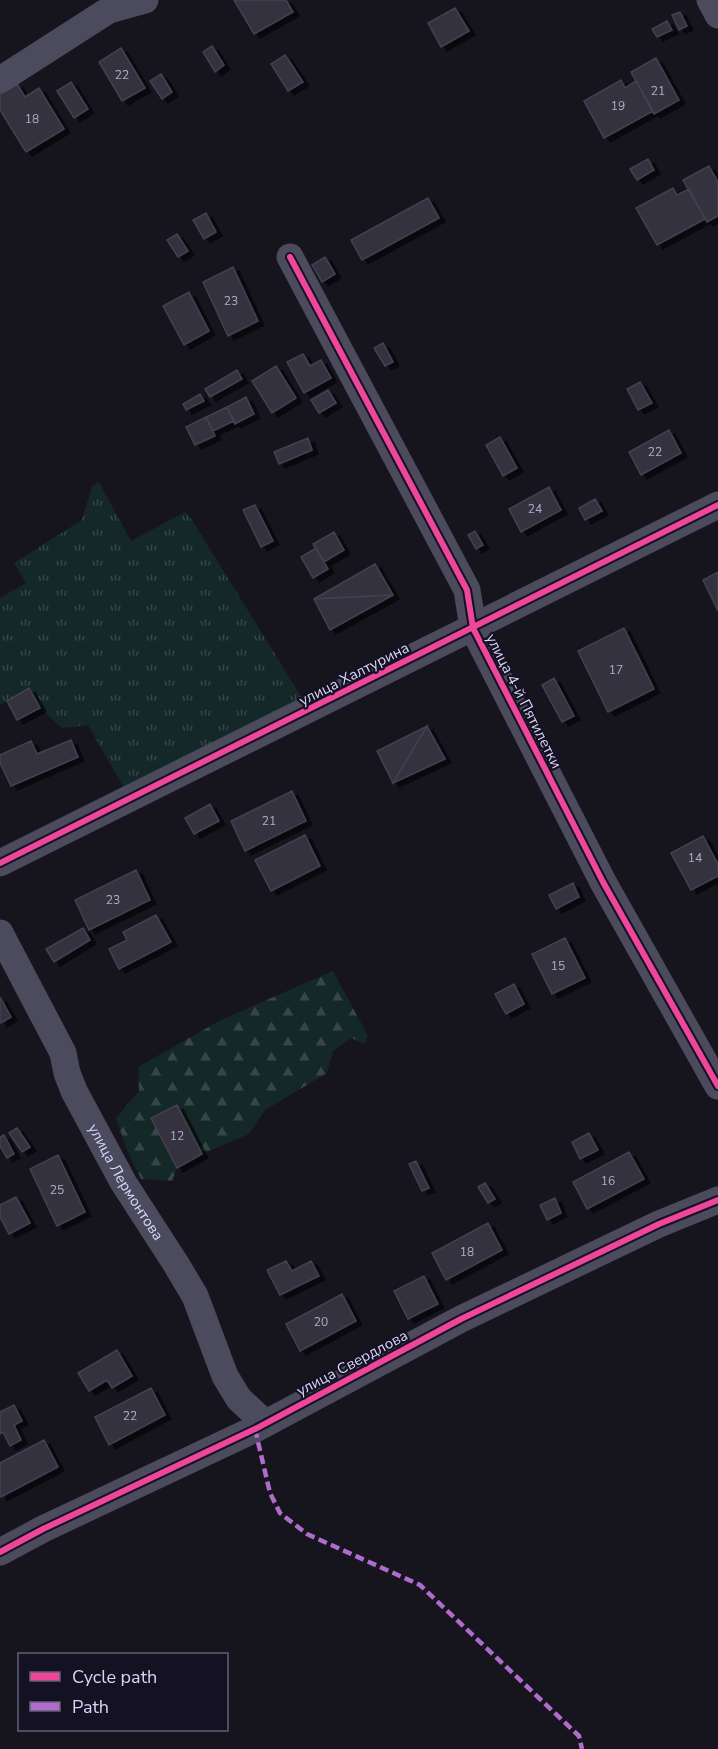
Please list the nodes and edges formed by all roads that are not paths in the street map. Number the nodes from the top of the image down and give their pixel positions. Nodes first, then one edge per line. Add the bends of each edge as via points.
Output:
1 (145, 0) edge
2 (711, 0) edge
3 (718, 15) edge
4 (0, 80) edge
5 (290, 257) dead end
6 (718, 506) edge
7 (473, 628) junction
8 (0, 863) edge
9 (0, 933) edge
10 (718, 1086) edge
11 (718, 1200) edge
12 (265, 1423) junction
13 (0, 1552) edge

1 - 4 street via 108,10
2 - 3 street
5 - 7 street, улица 4-й Пятилетки via 467,590
6 - 7 street, улица Халтурина
7 - 8 street, улица Халтурина
7 - 10 street, улица 4-й Пятилетки via 603,882
9 - 12 street, улица Лермонтова via 63,1053 79,1101 123,1182 195,1296 225,1376 239,1399
11 - 12 street, улица Свердлова via 461,1318
12 - 13 street, улица Свердлова

